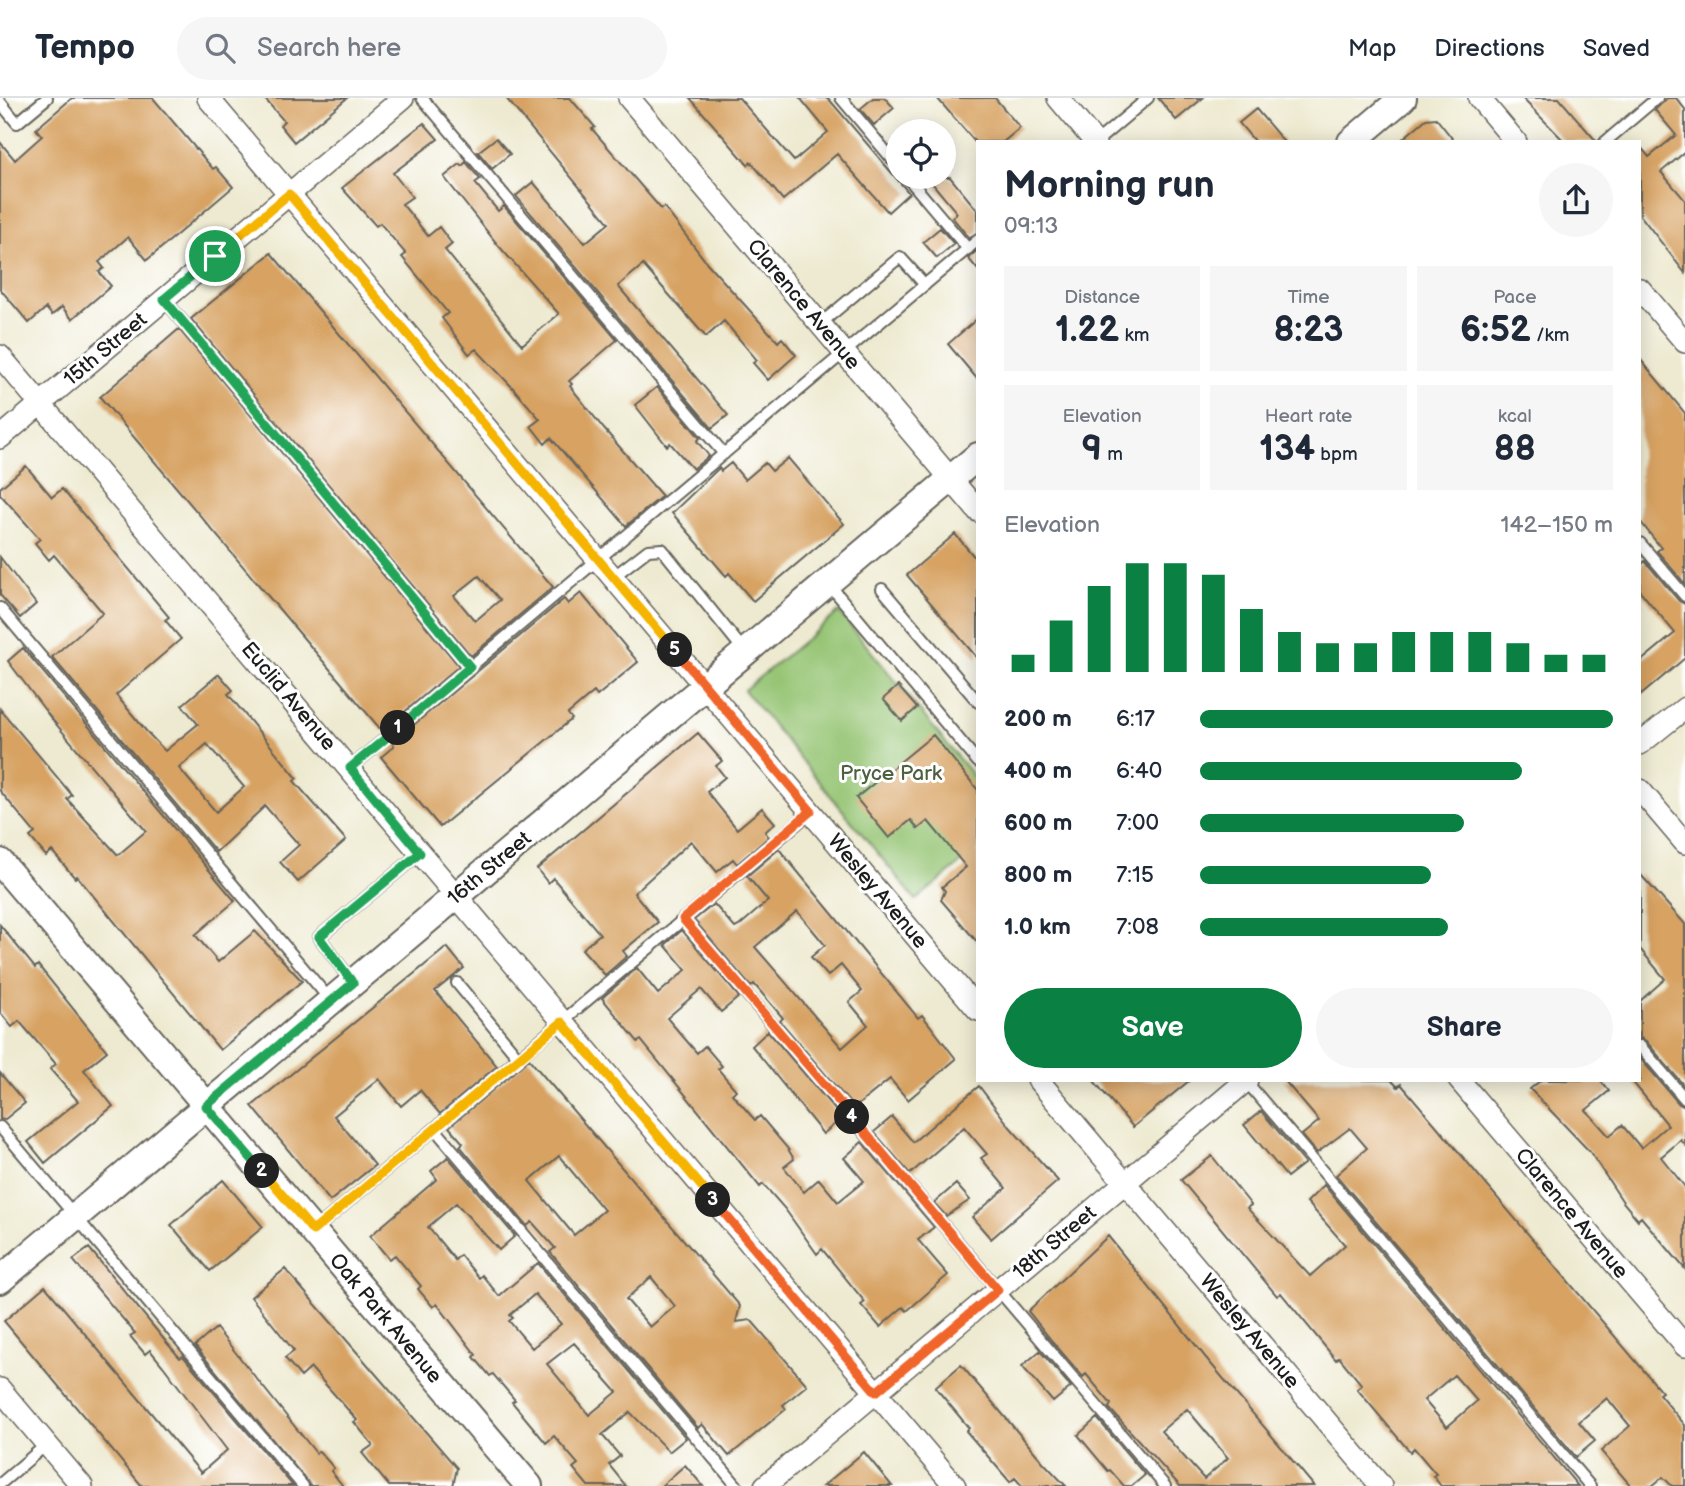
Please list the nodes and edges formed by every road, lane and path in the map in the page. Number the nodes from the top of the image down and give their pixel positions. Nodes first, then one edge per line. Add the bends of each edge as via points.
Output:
1 (47, 98) edge
2 (208, 98) edge
3 (403, 98) edge
4 (422, 98) edge
5 (629, 98) edge
6 (841, 98) edge
7 (1058, 98) edge
8 (1148, 98) edge
9 (1403, 98) edge
10 (1479, 98) edge
11 (1657, 98) edge
12 (0, 103) edge
13 (1093, 140) edge
14 (1097, 140) edge
15 (1353, 140) edge
16 (1514, 140) edge
17 (1607, 140) edge
18 (886, 152) edge
19 (917, 189) edge
20 (289, 194) junction
21 (976, 242) edge
22 (968, 249) junction
23 (925, 285) junction
24 (1641, 290) edge
25 (164, 299) junction
26 (820, 324) junction
27 (1685, 342) edge
28 (845, 353) junction
29 (0, 356) edge
30 (40, 404) junction
31 (0, 438) edge
32 (724, 454) junction
33 (976, 458) edge
34 (951, 479) junction
35 (976, 509) edge
36 (1641, 544) edge
37 (598, 559) junction
38 (613, 577) junction
39 (828, 583) junction
40 (882, 589) dead end
41 (1685, 596) edge
42 (0, 608) edge
43 (745, 652) junction
44 (470, 667) junction
45 (705, 686) junction
46 (976, 700) edge
47 (1685, 708) edge
48 (1641, 743) edge
49 (976, 760) edge
50 (350, 768) junction
51 (1641, 791) edge
52 (811, 811) junction
53 (1685, 844) edge
54 (420, 853) junction
55 (0, 862) edge
56 (456, 896) junction
57 (683, 919) junction
58 (353, 983) junction
59 (457, 983) dead end
60 (331, 1001) junction
61 (976, 1008) edge
62 (562, 1022) junction
63 (1641, 1047) edge
64 (519, 1058) junction
65 (1040, 1082) edge
66 (1244, 1082) edge
67 (1248, 1082) edge
68 (1461, 1082) edge
69 (1685, 1098) edge
70 (206, 1106) junction
71 (0, 1127) edge
72 (435, 1129) junction
73 (1125, 1183) junction
74 (76, 1216) junction
75 (313, 1231) junction
76 (0, 1280) edge
77 (998, 1290) junction
78 (1685, 1346) edge
79 (0, 1389) edge
80 (876, 1392) junction
81 (47, 1444) junction
82 (0, 1484) edge
83 (82, 1486) edge
84 (303, 1486) edge
85 (528, 1486) edge
86 (737, 1486) edge
87 (765, 1486) edge
88 (955, 1486) edge
89 (1165, 1486) edge
90 (1381, 1486) edge
91 (1590, 1486) edge

1 - 12 lane via 17,123
2 - 20 street, Wesley Avenue
3 - 20 street, 15th Street
4 - 32 lane
5 - 26 street, Clarence Avenue
6 - 18 lane
7 - 13 street
8 - 14 lane
9 - 15 street
10 - 16 street
11 - 17 lane
19 - 22 lane
20 - 25 street, 15th Street
20 - 37 street, Wesley Avenue
21 - 22 lane
22 - 23 lane
23 - 26 lane via 900,257
23 - 28 lane
24 - 27 street
25 - 30 street, 15th Street
25 - 44 lane
26 - 28 street, Clarence Avenue
28 - 32 lane
28 - 34 street, Clarence Avenue
29 - 30 street, Euclid Avenue
30 - 31 street, 15th Street
30 - 50 street, Euclid Avenue
32 - 37 lane
33 - 34 street, 16th Street
34 - 35 street, Clarence Avenue
34 - 39 street, 16th Street
36 - 41 lane
37 - 38 street, Wesley Avenue
37 - 44 lane
38 - 43 lane via 648,550 662,549
38 - 45 street, Wesley Avenue
39 - 43 street, 16th Street
39 - 49 lane
40 - 46 lane
42 - 60 lane
43 - 45 street, 16th Street
44 - 50 lane
45 - 52 street, Wesley Avenue
45 - 56 street, 16th Street
47 - 48 street
50 - 54 street, Euclid Avenue
51 - 53 street
52 - 57 lane
52 - 61 street, Wesley Avenue
54 - 56 street, Euclid Avenue
54 - 58 lane via 319,937
55 - 70 street, Oak Park Avenue
56 - 58 street, 16th Street
56 - 62 street, Euclid Avenue
57 - 62 lane
57 - 77 lane
58 - 60 street, 16th Street
59 - 64 lane
60 - 70 street, 16th Street
62 - 64 lane
62 - 80 street, Euclid Avenue
63 - 69 lane
64 - 72 lane
65 - 73 street, Wesley Avenue
66 - 73 street, 18th Street
67 - 91 lane
68 - 78 street, Clarence Avenue
70 - 74 street, 16th Street
70 - 75 street, Oak Park Avenue
71 - 74 lane
72 - 75 lane
72 - 86 lane
73 - 77 street, 18th Street
73 - 90 street, Wesley Avenue
74 - 76 street, 16th Street
74 - 84 lane
75 - 85 street, Oak Park Avenue
77 - 80 street, 18th Street
77 - 89 lane
79 - 81 street
80 - 87 street, 18th Street
80 - 88 street, Euclid Avenue
81 - 82 lane
81 - 83 street

